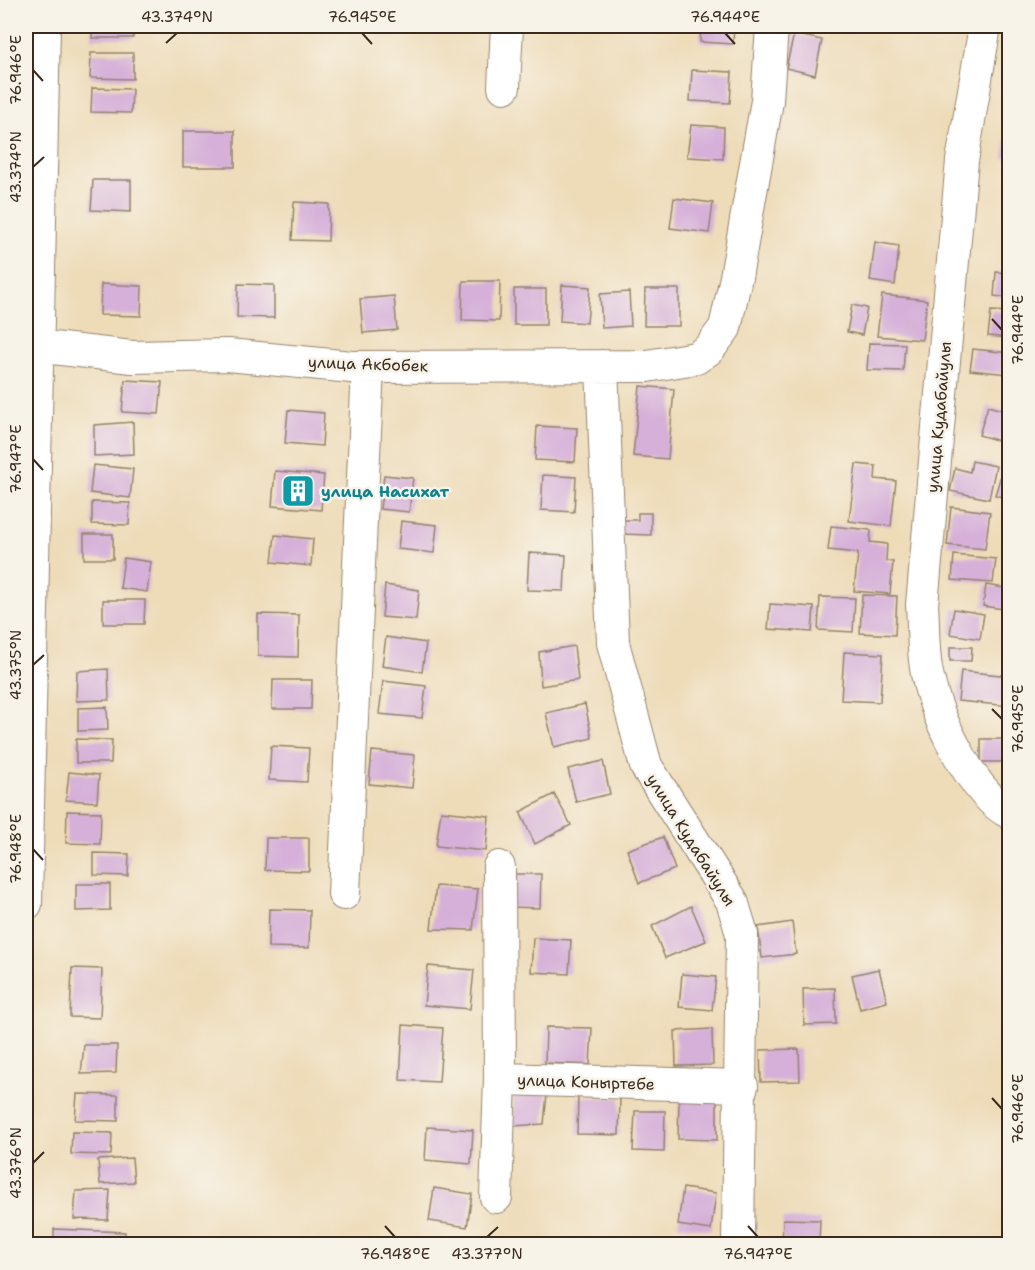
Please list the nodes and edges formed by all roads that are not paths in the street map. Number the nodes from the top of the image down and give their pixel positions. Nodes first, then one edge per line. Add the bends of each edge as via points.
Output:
1 (44, 26) edge
2 (507, 26) edge
3 (772, 26) edge
4 (985, 26) edge
5 (504, 87) dead end
6 (31, 345) edge
7 (602, 366) junction
8 (368, 367) junction
9 (998, 804) edge
10 (499, 867) dead end
11 (344, 894) dead end
12 (26, 904) edge
13 (500, 1079) junction
14 (742, 1086) junction
15 (496, 1197) dead end
16 (738, 1245) edge

1 - 6 street
2 - 5 street
3 - 7 street, улица Акбобек via 766,101 724,328 709,349 696,358 647,366
4 - 9 street, улица Кудабайулы via 962,161 922,605 927,677 947,735
6 - 8 street, улица Акбобек via 132,357 228,355
6 - 12 street
7 - 8 street, улица Акбобек
7 - 14 street, улица Кудабайулы via 613,642 646,766 732,901 742,934
8 - 11 street
10 - 13 street, улица Коныртебе
13 - 14 street, улица Коныртебе
13 - 15 street
14 - 16 street, улица Кудабайулы

